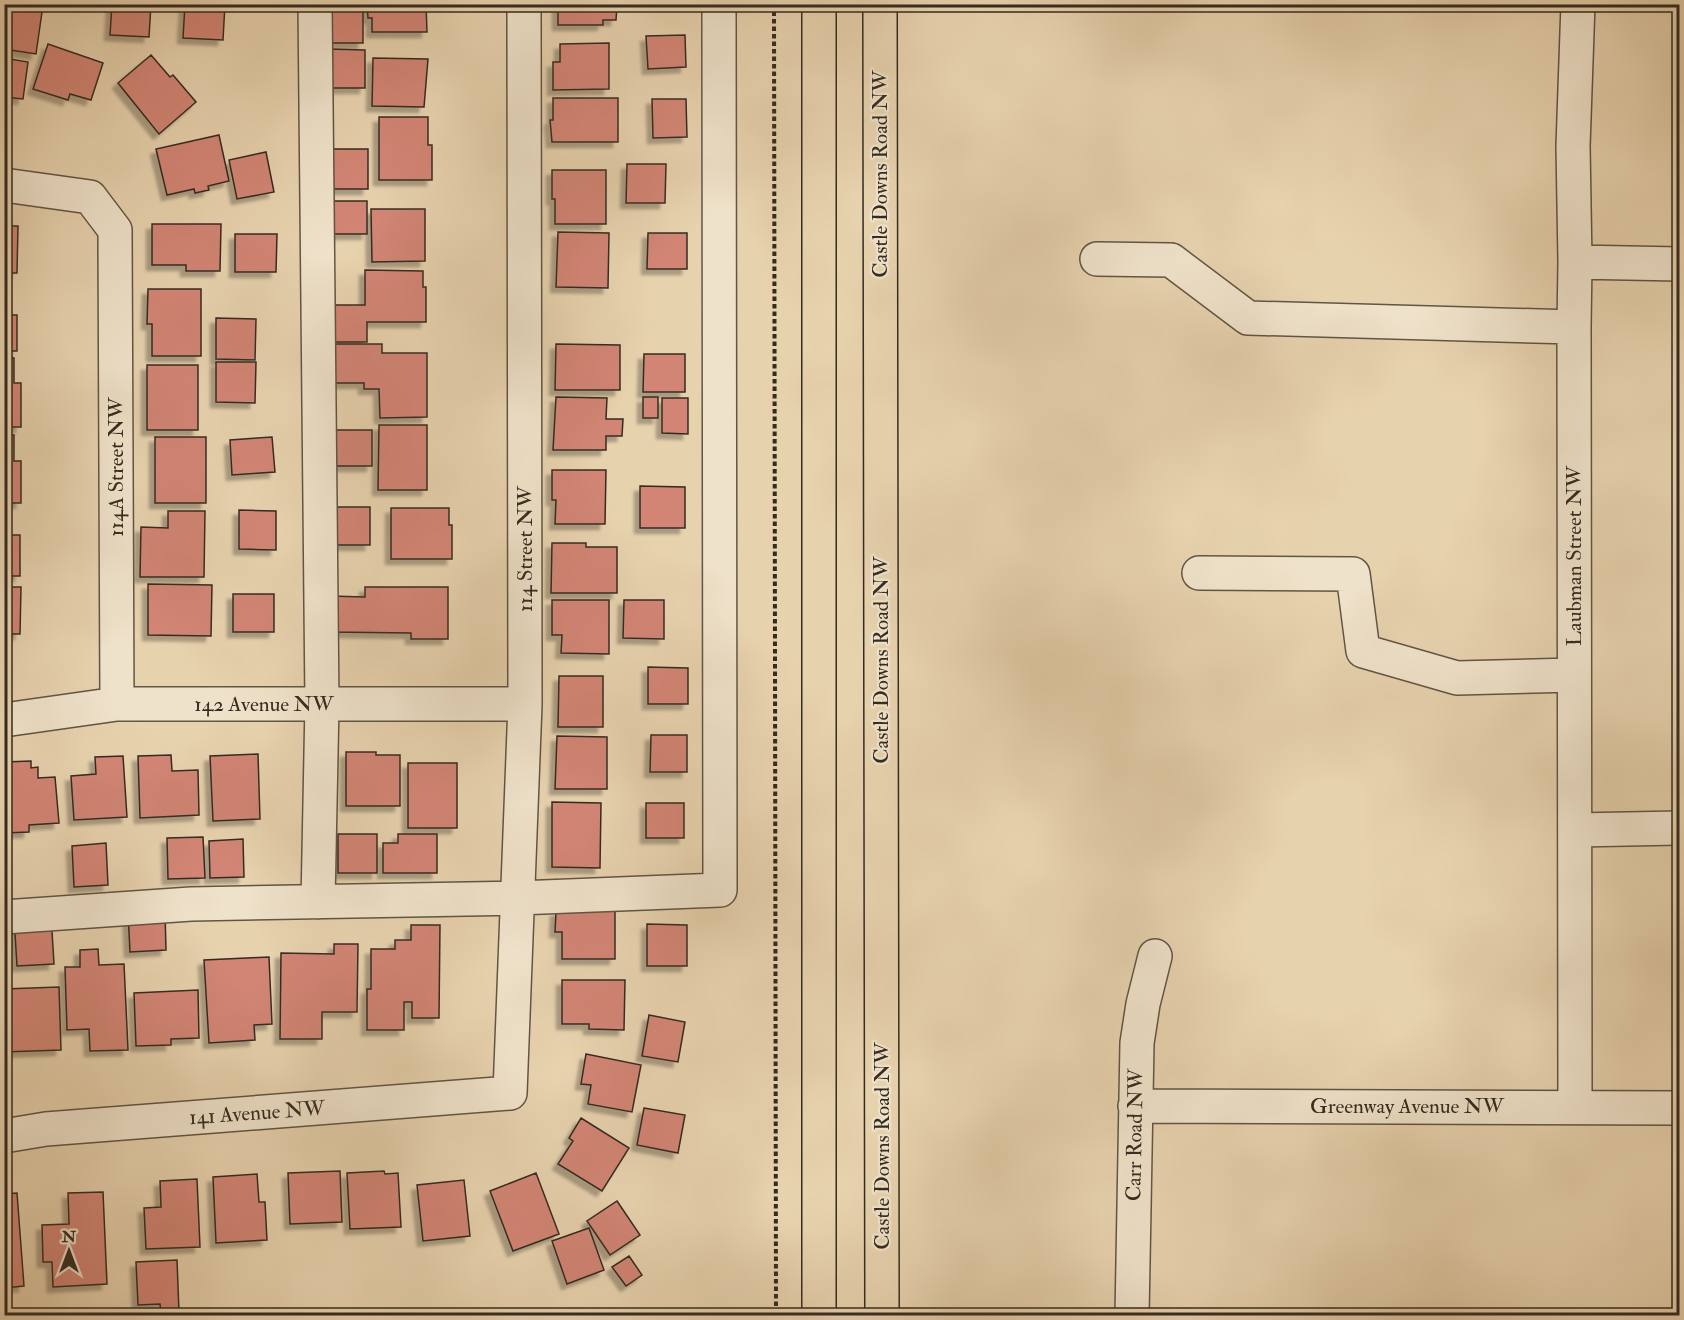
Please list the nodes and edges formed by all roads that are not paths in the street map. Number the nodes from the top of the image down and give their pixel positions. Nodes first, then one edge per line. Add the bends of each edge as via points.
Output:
1 (315, 4) edge
2 (524, 4) edge
3 (719, 4) edge
4 (819, 4) edge
5 (880, 4) edge
6 (1578, 4) edge
7 (4, 185) edge
8 (1098, 259) dead end
9 (1575, 262) junction
10 (1680, 264) edge
11 (1574, 327) junction
12 (1199, 573) dead end
13 (1574, 675) junction
14 (117, 704) junction
15 (322, 704) junction
16 (525, 704) junction
17 (4, 720) edge
18 (1680, 828) edge
19 (1575, 830) junction
20 (518, 898) junction
21 (318, 902) junction
22 (4, 917) edge
23 (1155, 956) dead end
24 (510, 1093) joint
25 (1135, 1106) junction
26 (1575, 1107) junction
27 (1680, 1108) edge
28 (4, 1136) edge
29 (819, 1316) edge
30 (882, 1316) edge
31 (1132, 1316) edge

1 - 15 street
2 - 16 street, 114 Street NW
3 - 20 street via 720,890
4 - 29 main road
5 - 30 main road, Castle Downs Road NW
6 - 9 street, Laubman Street NW
7 - 14 street, 114A Street NW via 90,197 115,230
8 - 11 street via 1172,260 1248,318
9 - 10 street
9 - 11 street, Laubman Street NW
11 - 13 street, Laubman Street NW
12 - 13 street via 1353,574 1363,651 1457,678
13 - 19 street, Laubman Street NW
14 - 15 street, 142 Avenue NW
14 - 17 street, 142 Avenue NW
15 - 16 street, 142 Avenue NW
15 - 21 street
16 - 20 street, 114 Street NW
18 - 19 street
19 - 26 street, Laubman Street NW
20 - 21 street
20 - 24 street, 114 Street NW
21 - 22 street via 191,904
23 - 25 street, Carr Road NW via 1137,1043
24 - 28 street, 141 Avenue NW via 46,1129
25 - 26 street, Greenway Avenue NW
25 - 31 street, Carr Road NW
26 - 27 street, Greenway Avenue NW

